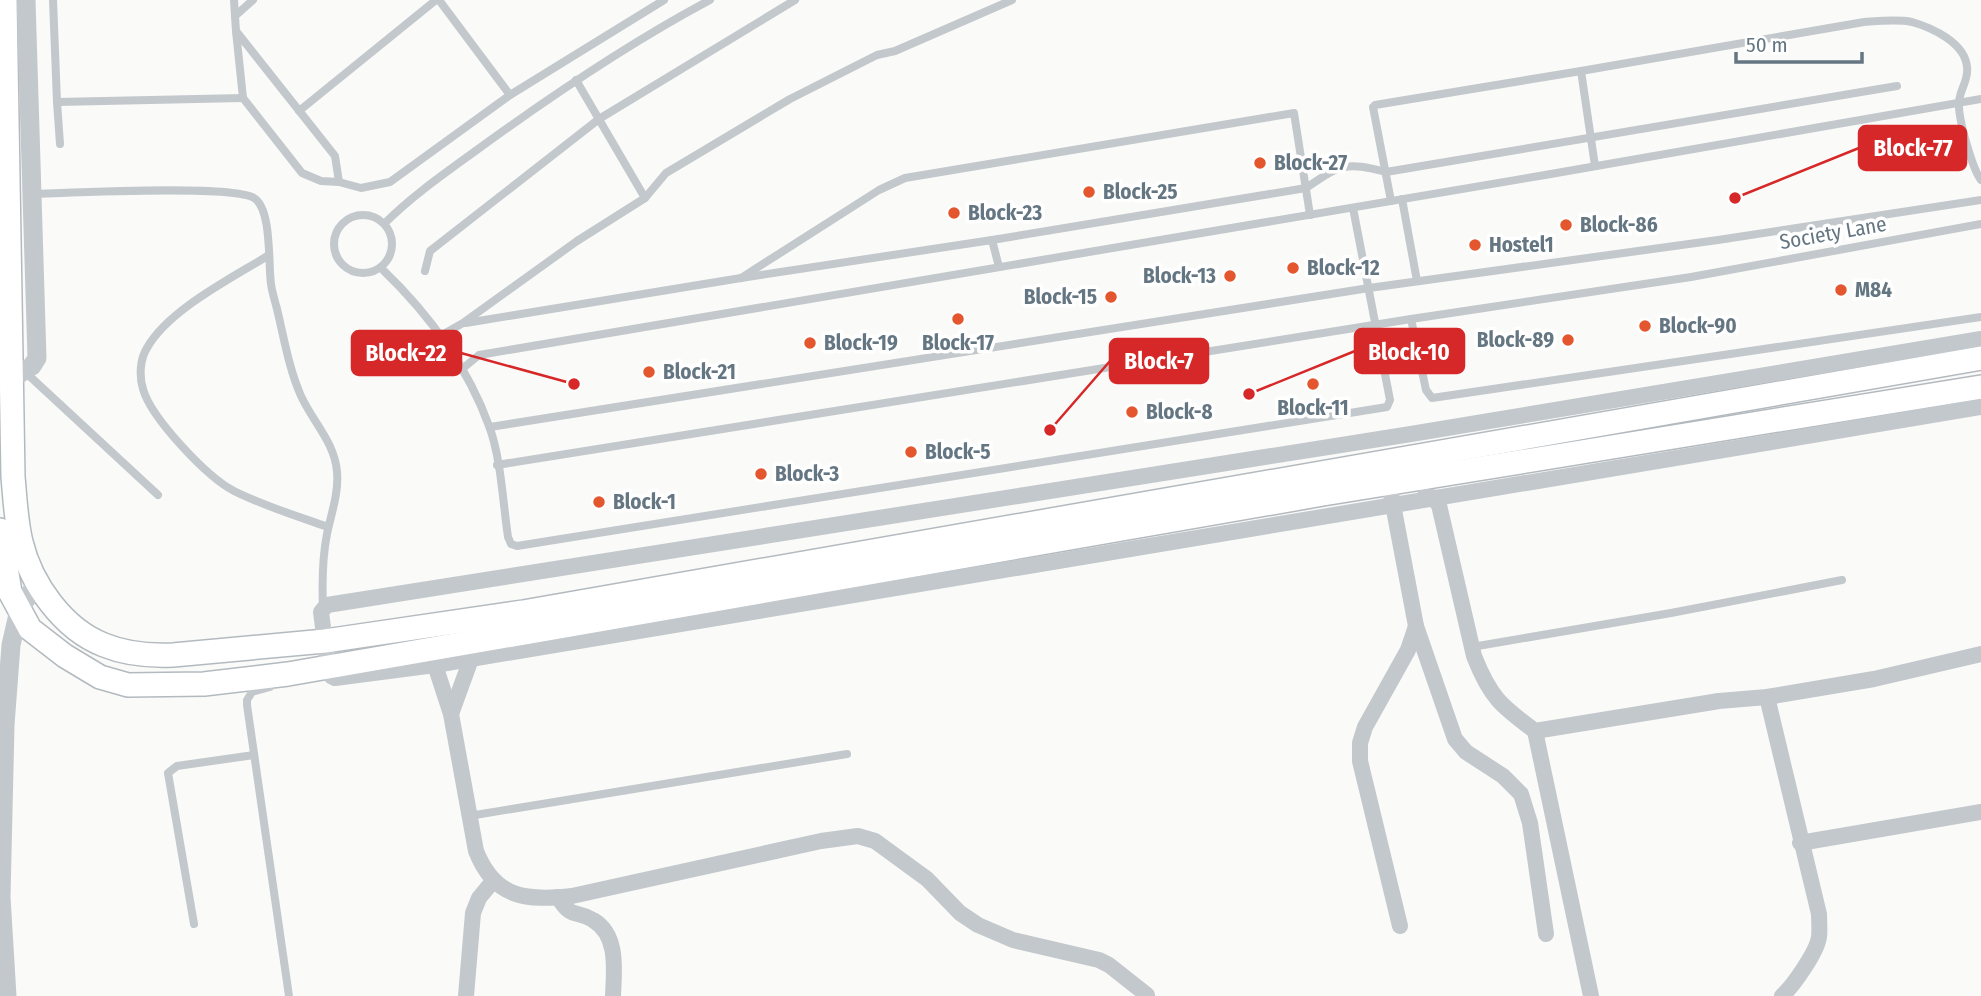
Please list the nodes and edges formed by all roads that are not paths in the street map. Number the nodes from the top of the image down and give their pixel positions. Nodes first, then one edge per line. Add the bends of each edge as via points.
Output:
1 (5, 0) edge
2 (26, 0) edge
3 (53, 0) edge
4 (234, 0) edge
5 (253, 0) edge
6 (438, 0) edge
7 (642, 0) edge
8 (664, 0) edge
9 (710, 0) edge
10 (795, 0) edge
11 (1012, 0) edge
12 (647, 9) junction
13 (234, 16) junction
14 (236, 31) junction
15 (1581, 71) junction
16 (576, 80) junction
17 (1896, 86) dead end
18 (510, 95) junction
19 (243, 98) junction
20 (1981, 99) edge
21 (57, 102) junction
22 (1959, 103) junction
23 (299, 111) junction
24 (599, 119) junction
25 (1591, 138) junction
26 (60, 144) dead end
27 (1595, 166) junction
28 (1386, 172) junction
29 (1981, 180) edge
30 (339, 182) junction
31 (1306, 188) junction
32 (32, 194) junction
33 (645, 198) junction
34 (1402, 199) junction
35 (1981, 200) edge
36 (1391, 201) junction
37 (1353, 208) junction
38 (1310, 215) junction
39 (385, 223) junction
40 (1981, 224) edge
41 (992, 240) junction
42 (269, 255) junction
43 (999, 267) junction
44 (381, 268) junction
45 (425, 271) dead end
46 (741, 278) junction
47 (1417, 281) junction
48 (1369, 288) junction
49 (1981, 317) edge
50 (1411, 319) junction
51 (463, 323) junction
52 (1377, 324) junction
53 (442, 335) junction
54 (1981, 339) edge
55 (1981, 358) edge
56 (462, 369) junction
57 (17, 375) junction
58 (1981, 387) edge
59 (1981, 408) edge
60 (6, 424) edge
61 (490, 427) junction
62 (497, 465) junction
63 (1396, 489) junction
64 (158, 495) dead end
65 (1432, 497) junction
66 (328, 527) junction
67 (0, 530) edge
68 (27, 559) junction
69 (1842, 580) dead end
70 (37, 583) junction
71 (3, 584) edge
72 (323, 608) junction
73 (19, 610) junction
74 (1416, 626) junction
75 (325, 641) junction
76 (1472, 647) junction
77 (1981, 654) edge
78 (471, 659) junction
79 (435, 665) junction
80 (330, 671) junction
81 (1768, 697) junction
82 (451, 714) junction
83 (1535, 731) junction
84 (847, 754) dead end
85 (254, 755) junction
86 (1981, 813) edge
87 (469, 816) junction
88 (1800, 843) junction
89 (493, 881) junction
90 (558, 897) junction
91 (194, 925) dead end
92 (1400, 926) dead end
93 (1546, 934) dead end
94 (8, 996) edge
95 (289, 996) edge
96 (466, 996) edge
97 (613, 996) edge
98 (1147, 996) edge
99 (1591, 996) edge
100 (1782, 996) edge

1 - 57 main road
2 - 32 street
3 - 21 lane
4 - 13 lane
5 - 13 lane
6 - 18 lane
6 - 23 lane
7 - 12 lane
8 - 12 lane
9 - 16 lane
10 - 24 lane
11 - 33 lane via 877,55 790,99 666,173
12 - 18 lane
13 - 14 lane
14 - 19 lane
14 - 23 lane
15 - 22 lane via 1864,22 1911,22 1958,46 1965,55 1967,78
15 - 25 lane
15 - 28 lane via 1375,105
16 - 24 lane
16 - 39 lane via 407,201
17 - 25 lane
18 - 30 lane via 390,182 361,188
19 - 21 lane
19 - 30 lane via 302,173
20 - 22 lane
21 - 26 lane
22 - 27 lane
22 - 29 lane via 1970,157
23 - 30 lane via 335,156
24 - 33 lane
24 - 45 lane via 430,251
25 - 27 lane
25 - 28 lane
27 - 34 lane
28 - 31 lane via 1346,165
28 - 36 lane
31 - 38 lane
31 - 41 lane
31 - 46 lane via 1294,113 905,178
32 - 42 lane via 246,194 256,198 262,208
32 - 57 street via 37,358
33 - 51 lane
34 - 36 lane
34 - 47 lane
35 - 47 lane
36 - 37 lane
37 - 38 lane
37 - 48 lane
38 - 43 lane
39 - 44 lane via 393,247
39 - 44 lane via 370,215 353,216 339,226 333,242 337,259 349,271 365,274
40 - 50 lane, Society Lane via 1691,277
41 - 43 lane
41 - 46 lane
42 - 66 lane via 271,284 295,379 335,458 338,485
42 - 66 lane via 163,327 146,349 141,368 143,389 164,423 211,475 241,494
43 - 56 lane via 479,355
44 - 53 lane
46 - 51 lane
47 - 48 lane
48 - 52 lane
48 - 61 lane
49 - 50 lane via 1432,398 1426,390
50 - 52 lane, Society Lane
51 - 53 lane
52 - 62 lane, Society Lane
52 - 62 lane via 1390,400 1387,407 1367,411 517,545 508,537
53 - 56 lane
54 - 72 street
55 - 75 main road via 523,612
56 - 61 lane
57 - 60 main road
57 - 64 lane
58 - 63 main road
59 - 65 street
60 - 68 main road via 20,541
61 - 62 lane
63 - 65 street
63 - 74 street
63 - 78 street
63 - 80 main road via 810,581
65 - 76 street via 1440,510
66 - 72 lane
67 - 71 main road
68 - 70 main road
68 - 71 street
69 - 76 lane
70 - 73 street
70 - 75 main road via 64,617 86,635 126,651 173,655
71 - 73 main road
72 - 75 street
73 - 80 main road via 30,629 65,656 100,677 128,685 204,684
73 - 94 street via 11,645 5,725 1,897
74 - 92 street via 1360,743 1360,761
74 - 93 street via 1455,739 1521,794 1530,823
75 - 80 street
76 - 83 street via 1493,696
77 - 81 street
78 - 79 street
78 - 82 street
79 - 80 street via 335,678
79 - 82 street
80 - 85 lane via 252,692 247,705
81 - 83 street
81 - 88 street
82 - 87 street
83 - 99 street
84 - 87 lane
85 - 91 lane via 177,766 168,773
85 - 95 lane
86 - 88 street
87 - 89 street via 476,851
88 - 100 street via 1819,914 1819,936
89 - 90 street via 523,897
89 - 96 street via 473,913
90 - 97 street via 566,910 594,920 603,929 614,955
90 - 98 street via 858,836 875,841 927,879 978,925 1013,940 1099,960

